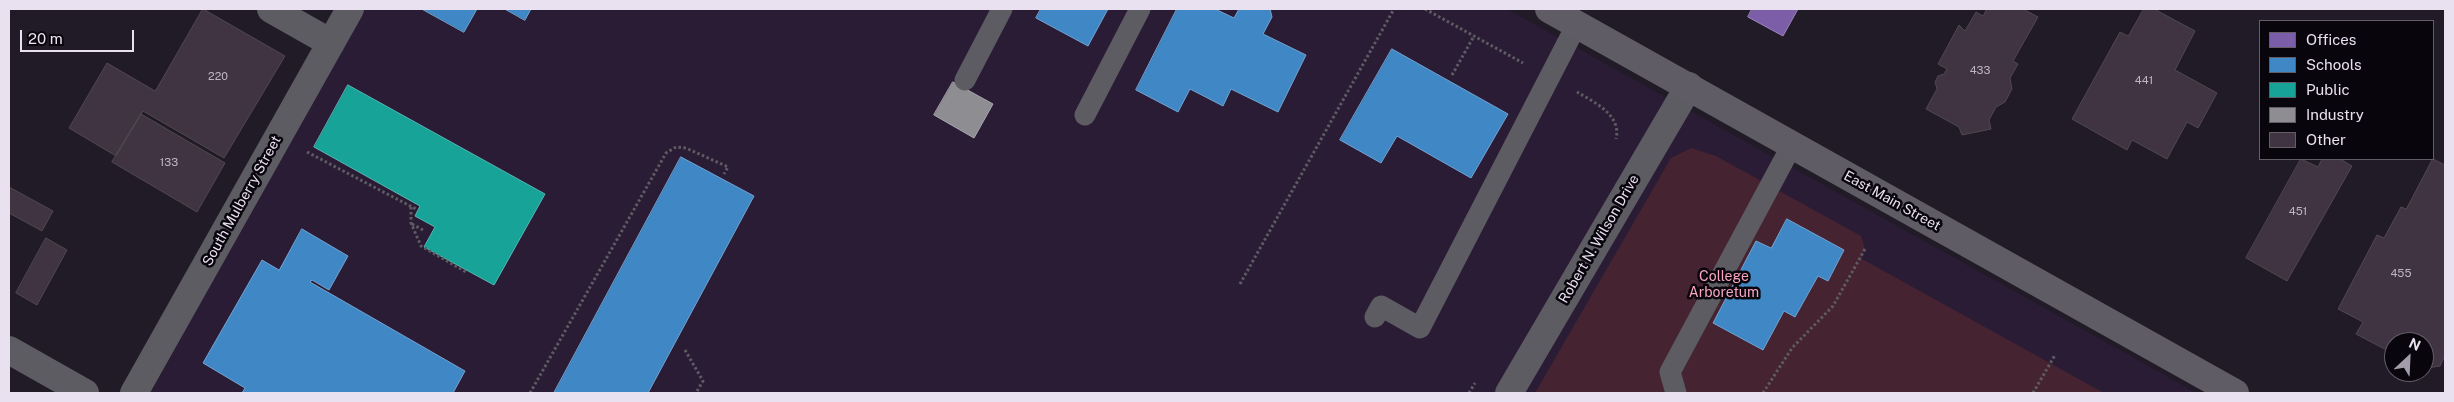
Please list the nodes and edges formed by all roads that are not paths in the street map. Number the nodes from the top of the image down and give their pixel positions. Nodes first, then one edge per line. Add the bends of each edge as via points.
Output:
1 (271, 9) edge
2 (350, 9) edge
3 (1002, 9) edge
4 (1140, 9) edge
5 (1549, 9) edge
6 (1577, 24) junction
7 (331, 43) junction
8 (965, 80) dead end
9 (1689, 86) junction
10 (1085, 115) dead end
11 (1792, 145) junction
12 (1375, 317) dead end
13 (9, 350) edge
14 (2217, 389) edge
15 (85, 393) edge
16 (134, 393) edge
17 (1509, 393) edge
18 (1676, 393) edge

1 - 7 street
2 - 7 street, South Mulberry Street
3 - 8 lane
4 - 10 lane
5 - 6 main road, East Main Street
6 - 9 main road, East Main Street
6 - 12 lane via 1420,328 1381,306
7 - 16 street, South Mulberry Street
9 - 11 main road, East Main Street
9 - 17 street, Robert N. Wilson Drive
11 - 14 main road, East Main Street
11 - 18 lane via 1670,372
13 - 15 street

